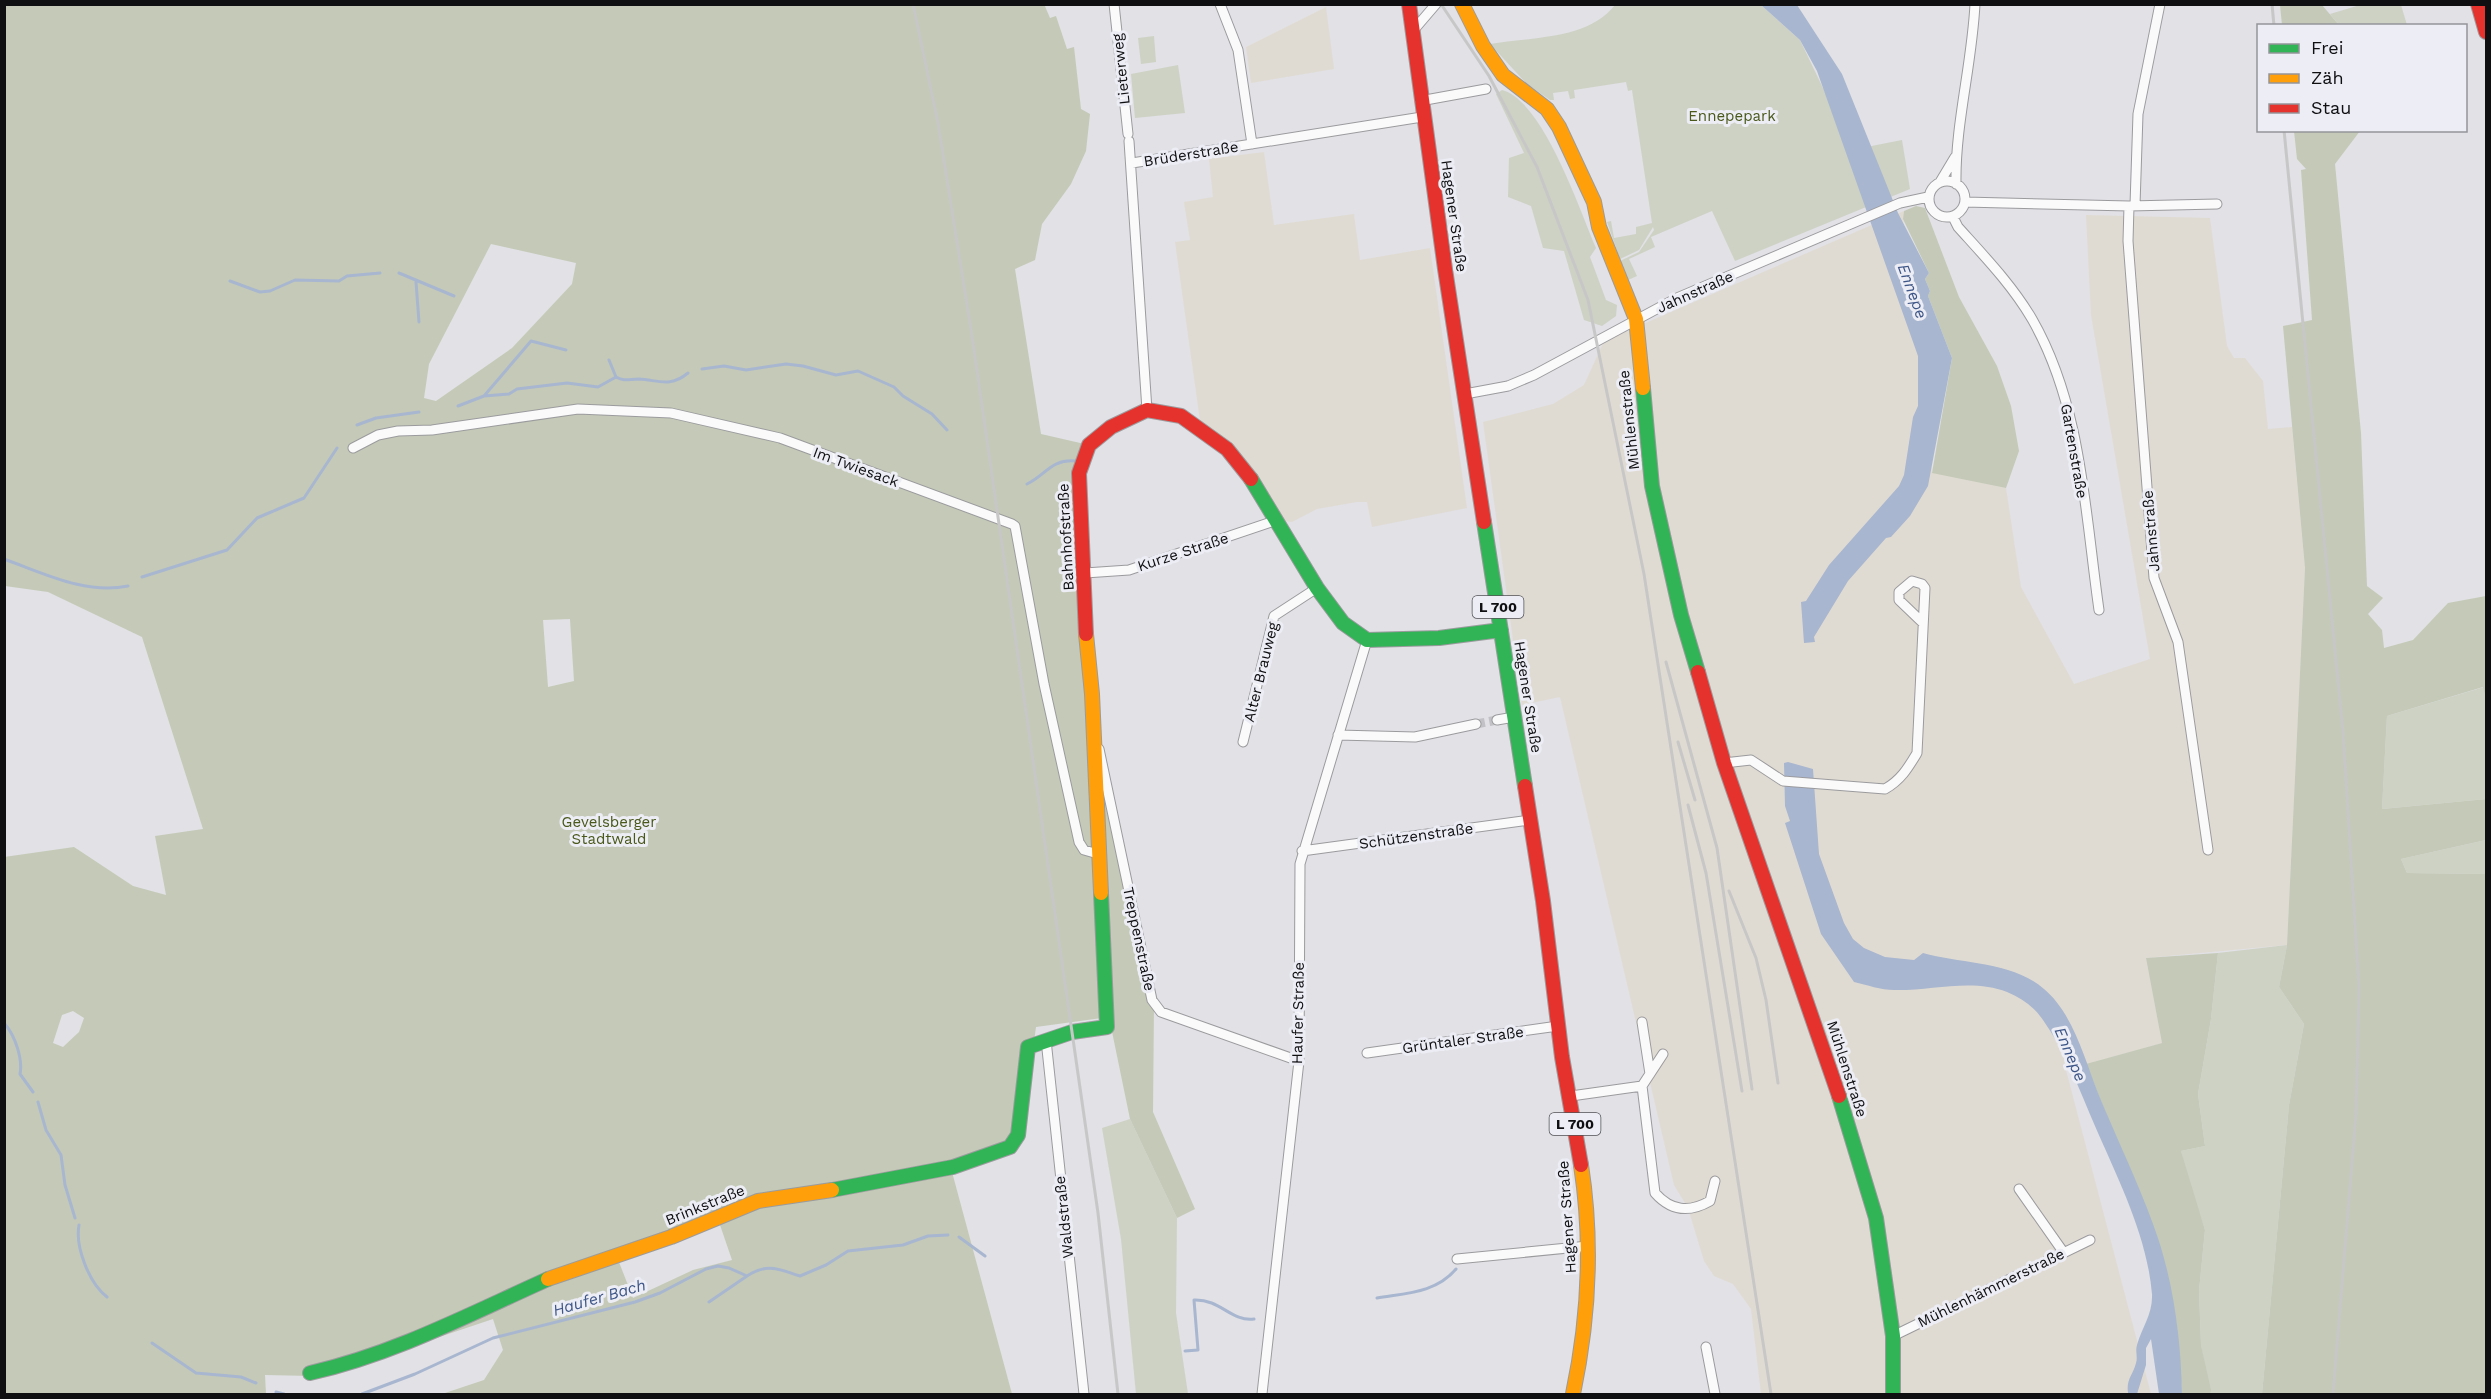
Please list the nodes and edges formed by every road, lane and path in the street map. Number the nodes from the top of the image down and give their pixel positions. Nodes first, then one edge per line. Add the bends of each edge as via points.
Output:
1 (1114, 4) edge
2 (1220, 4) edge
3 (1409, 4) edge
4 (1436, 4) edge
5 (1462, 4) edge
6 (1975, 4) edge
7 (2160, 4) edge
8 (2478, 4) edge
9 (1412, 32) junction
10 (2487, 32) edge
11 (1486, 89) dead end
12 (1420, 101) junction
13 (1422, 117) junction
14 (1252, 144) junction
15 (1956, 155) junction
16 (1132, 164) junction
17 (1940, 182) junction
18 (1956, 184) junction
19 (1928, 197) junction
20 (1965, 202) junction
21 (2217, 204) dead end
22 (2132, 206) junction
23 (1953, 217) junction
24 (1636, 319) junction
25 (1465, 394) junction
26 (1147, 410) junction
27 (353, 448) dead end
28 (1277, 520) junction
29 (1085, 573) junction
30 (1317, 588) junction
31 (2099, 610) dead end
32 (1923, 623) dead end
33 (1501, 630) junction
34 (1367, 640) junction
35 (1514, 717) junction
36 (1093, 720) junction
37 (1497, 720) tunnel mouth
38 (1476, 724) tunnel mouth
39 (1338, 735) junction
40 (1243, 742) dead end
41 (1724, 763) junction
42 (1530, 820) junction
43 (2208, 850) dead end
44 (1302, 851) junction
45 (1098, 854) junction
46 (1642, 1022) dead end
47 (1558, 1026) junction
48 (1046, 1040) junction
49 (1367, 1053) dead end
50 (1663, 1054) dead end
51 (1299, 1061) junction
52 (1650, 1074) junction
53 (1642, 1086) junction
54 (1571, 1096) junction
55 (1715, 1181) dead end
56 (2019, 1189) dead end
57 (2090, 1240) dead end
58 (1588, 1246) junction
59 (2064, 1253) junction
60 (1457, 1259) dead end
61 (1893, 1336) junction
62 (1706, 1347) dead end
63 (310, 1373) dead end
64 (1084, 1395) edge
65 (1262, 1395) edge
66 (1573, 1395) edge
67 (1715, 1395) edge
68 (1893, 1395) edge

1 - 16 street, Lieterweg
2 - 14 street via 1238,50
3 - 9 street, Hagener Straße / L 700
4 - 9 street
5 - 24 street, Mühlenstraße via 1494,63 1510,81 1547,109 1559,127 1594,202 1602,236
6 - 15 street via 1973,46
7 - 22 street, Jahnstraße via 2138,114
8 - 10 street
9 - 12 street, Hagener Straße / L 700
11 - 12 street
12 - 13 street, Hagener Straße / L 700
13 - 14 street, Brüderstraße
13 - 25 street, Hagener Straße / L 700
14 - 16 street, Brüderstraße
15 - 17 street
15 - 18 street
16 - 26 street, Brüderstraße
17 - 18 street
17 - 19 street
18 - 20 street via 1962,189
19 - 23 street via 1935,214
19 - 24 street, Jahnstraße via 1900,203
20 - 22 street
20 - 23 street
21 - 22 street
22 - 43 street, Jahnstraße via 2128,241 2154,578 2178,642
23 - 31 street, Gartenstraße via 2019,299 2054,365 2074,433
24 - 25 street, Jahnstraße via 1584,351 1534,375 1508,386
24 - 41 street, Mühlenstraße via 1652,486 1681,615
25 - 33 street, Hagener Straße / L 700
26 - 28 street via 1181,416 1227,450
26 - 29 street, Bahnhofstraße via 1104,432 1089,445 1082,459 1079,473
27 - 45 street, Im Twiesack via 378,435 398,431 432,430 578,409 671,413 780,438 1014,525 1079,842 1084,850
28 - 29 street, Kurze Straße via 1129,570
28 - 30 street
29 - 36 street, Bahnhofstraße
30 - 34 street via 1343,623
30 - 40 street, Alter Brauweg via 1274,616
32 - 41 street via 1917,753 1908,770 1885,789 1783,781 1752,760
33 - 34 street via 1439,638
33 - 35 street, Hagener Straße / L 700
34 - 39 street, Haufer Straße
35 - 37 street
35 - 42 street, Hagener Straße / L 700
36 - 45 street, Bahnhofstraße
36 - 51 street, Treppenstraße via 1152,1000 1161,1012
38 - 39 street via 1414,737
39 - 44 street, Haufer Straße
41 - 61 street, Mühlenstraße via 1825,1052 1876,1218
42 - 44 street, Schützenstraße
42 - 47 street, Hagener Straße / L 700
44 - 51 street, Haufer Straße
45 - 48 street, Bahnhofstraße via 1107,1027
46 - 52 street
47 - 49 street, Grüntaler Straße
47 - 54 street, Hagener Straße / L 700
48 - 63 street, Brinkstraße via 1028,1047 1018,1136 1010,1147 952,1167 758,1201 671,1237 562,1272 398,1347
48 - 64 street, Waldstraße
50 - 52 street
51 - 65 street, Haufer Straße
52 - 53 street
53 - 54 street
53 - 55 street via 1655,1193 1671,1207 1683,1208 1710,1201
54 - 58 street, Hagener Straße / L 700 via 1584,1180
56 - 59 street
57 - 59 street, Mühlenhämmerstraße
58 - 60 street
58 - 66 street, Hagener Straße / L 700 via 1586,1322
59 - 61 street, Mühlenhämmerstraße
61 - 68 street, Mühlenstraße
62 - 67 street

